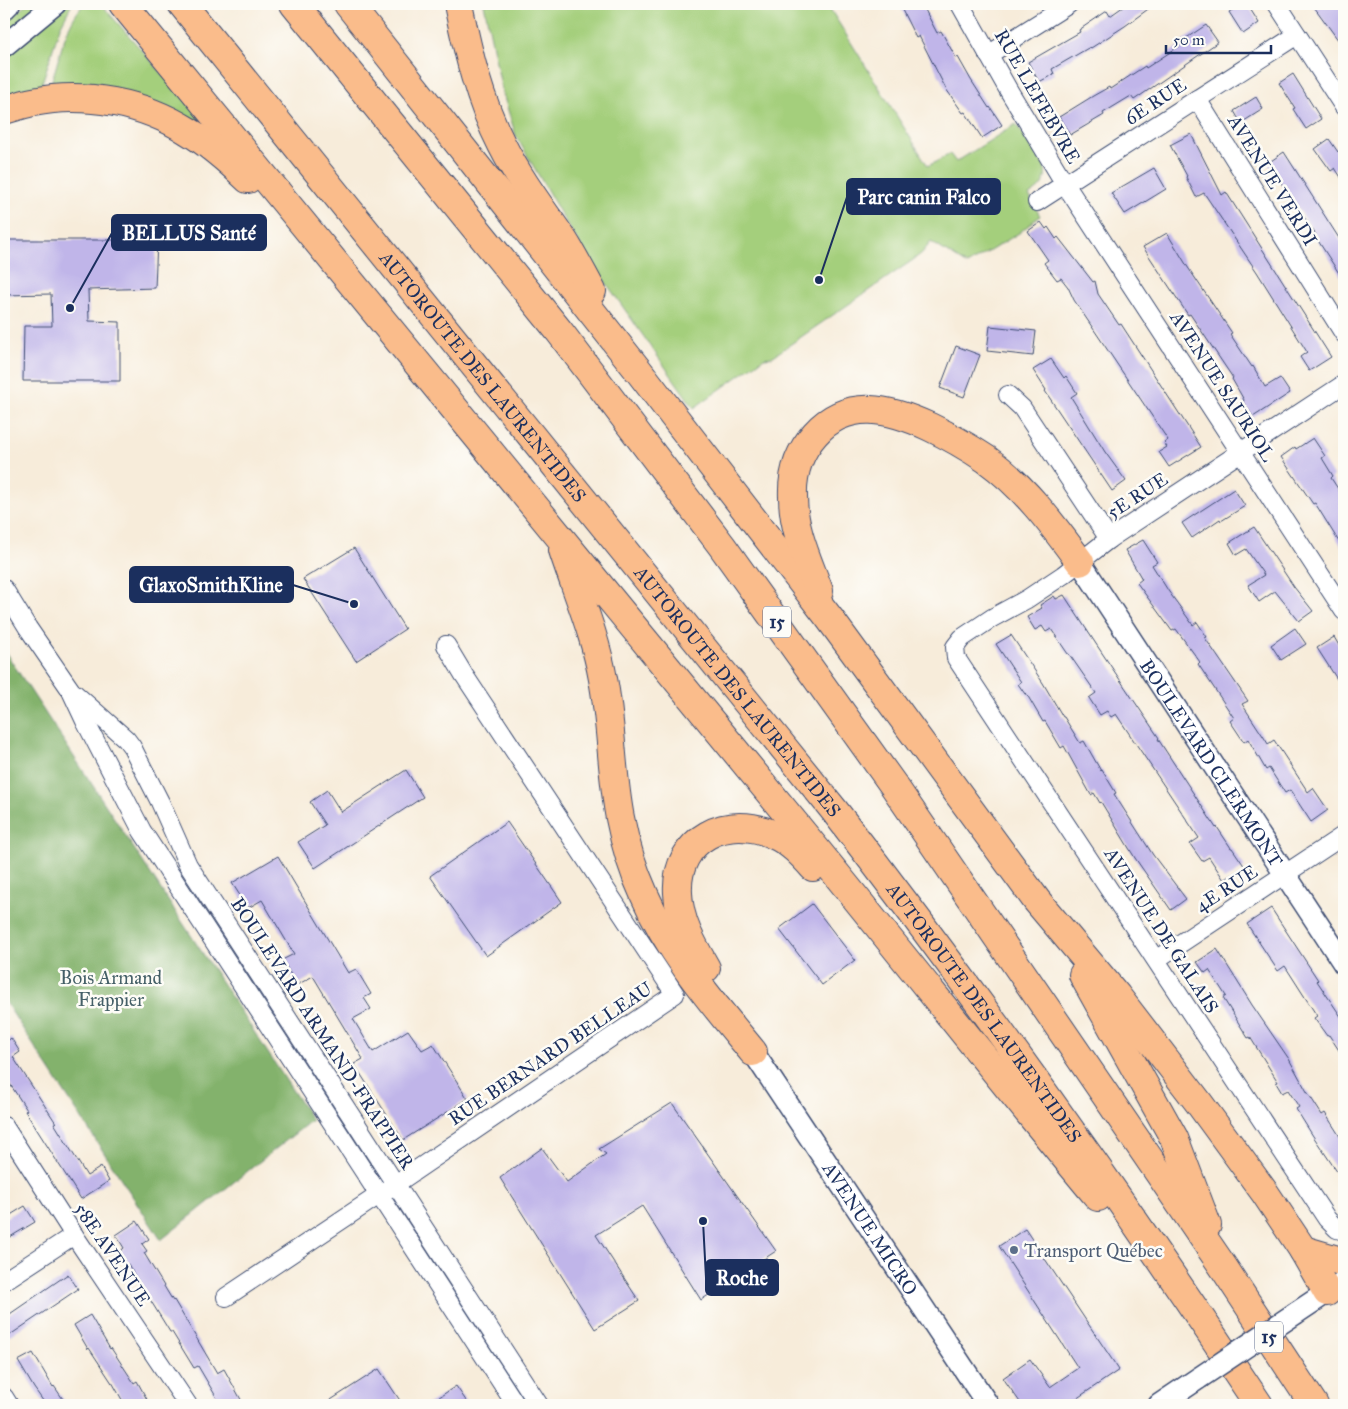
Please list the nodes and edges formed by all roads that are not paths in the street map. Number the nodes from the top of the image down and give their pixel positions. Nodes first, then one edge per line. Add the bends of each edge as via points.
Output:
1 (9, 4) edge
2 (55, 4) edge
3 (123, 4) edge
4 (182, 4) edge
5 (294, 4) edge
6 (348, 4) edge
7 (458, 4) edge
8 (960, 4) edge
9 (1069, 4) edge
10 (1277, 4) edge
11 (4, 9) edge
12 (1297, 35) junction
13 (4, 46) edge
14 (988, 55) junction
15 (1197, 99) junction
16 (1344, 107) edge
17 (4, 110) edge
18 (1065, 184) junction
19 (1037, 202) dead end
20 (316, 240) junction
21 (1344, 334) edge
22 (638, 370) junction
23 (1344, 384) edge
24 (1008, 395) dead end
25 (1241, 452) junction
26 (557, 533) junction
27 (1109, 539) junction
28 (1080, 562) junction
29 (4, 589) edge
30 (1344, 611) edge
31 (830, 619) junction
32 (955, 644) joint
33 (446, 645) dead end
34 (70, 689) junction
35 (1344, 835) edge
36 (1285, 874) junction
37 (1038, 901) junction
38 (904, 959) junction
39 (1157, 959) junction
40 (1344, 964) edge
41 (753, 1052) junction
42 (4, 1126) edge
43 (395, 1185) junction
44 (379, 1195) junction
45 (1344, 1232) edge
46 (74, 1235) junction
47 (1303, 1250) junction
48 (1344, 1262) edge
49 (1224, 1268) junction
50 (4, 1281) edge
51 (1336, 1287) edge
52 (226, 1297) dead end
53 (1212, 1334) junction
54 (4, 1397) edge
55 (9, 1405) edge
56 (188, 1405) edge
57 (516, 1405) edge
58 (539, 1405) edge
59 (988, 1405) edge
60 (1158, 1405) edge
61 (1259, 1405) edge
62 (1314, 1405) edge

1 - 11 street
2 - 13 street
3 - 20 highway
4 - 53 highway, AUTOROUTE DES LAURENTIDES / 15 via 878,866 1070,1128
5 - 49 highway, 15 via 558,331 722,546 882,770
6 - 22 highway
7 - 22 highway via 473,71 502,145 564,242
8 - 14 street, RUE LEFEBVRE
9 - 14 street
10 - 12 street
12 - 15 street, 6E RUE
12 - 16 street
14 - 18 street, RUE LEFEBVRE
15 - 18 street, 6E RUE
15 - 21 street, AVENUE VERDI
17 - 20 highway via 40,100 76,99 116,103 158,116 188,130 218,151
18 - 19 street, 6E RUE
18 - 25 street, AVENUE SAURIOL
20 - 26 highway
22 - 31 highway
23 - 25 street, 5E RUE
24 - 27 street via 1022,408
25 - 27 street, 5E RUE
25 - 30 street, AVENUE SAURIOL
26 - 38 highway
26 - 41 highway via 600,663 620,818 635,871 663,932 677,954
27 - 28 street, 5E RUE
28 - 31 highway via 1023,491 976,452 897,413 856,410 835,418 808,442 800,456 793,482 798,532
28 - 32 street, 5E RUE
28 - 36 street, BOULEVARD CLERMONT
29 - 34 street, BOULEVARD ARMAND-FRAPPIER
31 - 37 highway
32 - 39 street, AVENUE DE GALAIS via 956,658
33 - 43 street, RUE BERNARD BELLEAU via 675,994
34 - 43 street, BOULEVARD ARMAND-FRAPPIER via 132,747 188,865
34 - 44 street, BOULEVARD ARMAND-FRAPPIER via 142,831
35 - 36 street, 4E RUE
36 - 39 street, 4E RUE
36 - 40 street, BOULEVARD CLERMONT
37 - 47 highway via 1194,1096
37 - 49 highway via 1094,992 1174,1138
38 - 41 highway via 807,860 783,840 745,826 726,828 706,836 689,852 680,872 677,891 680,914 694,948
38 - 53 highway
39 - 45 street, AVENUE DE GALAIS via 1330,1223
41 - 59 street, AVENUE MICRO
42 - 46 street, 58E AVENUE
43 - 44 street, RUE BERNARD BELLEAU
43 - 58 street, BOULEVARD ARMAND-FRAPPIER
44 - 52 street, RUE BERNARD BELLEAU
44 - 57 street, BOULEVARD ARMAND-FRAPPIER
46 - 50 street
46 - 56 street, 58E AVENUE
47 - 48 highway
47 - 51 highway
49 - 62 highway, 15
51 - 60 street, bridge
53 - 61 highway, AUTOROUTE DES LAURENTIDES / 15
54 - 55 street

